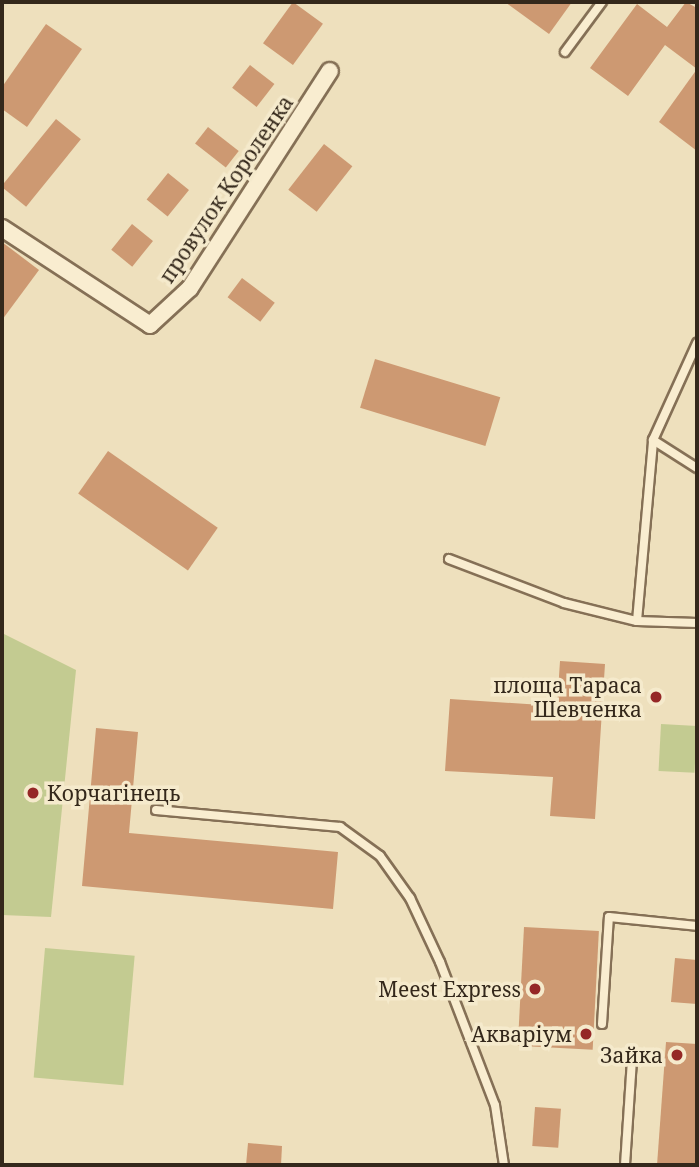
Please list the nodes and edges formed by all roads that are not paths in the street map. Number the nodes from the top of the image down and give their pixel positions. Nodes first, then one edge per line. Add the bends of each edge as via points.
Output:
1 (603, 2) edge
2 (565, 52) dead end
3 (330, 71) dead end
4 (2, 228) edge
5 (697, 343) edge
6 (653, 440) junction
7 (697, 468) edge
8 (449, 559) dead end
9 (637, 621) junction
10 (697, 622) edge
11 (156, 810) dead end
12 (697, 926) edge
13 (602, 1024) dead end
14 (632, 1060) dead end
15 (503, 1165) edge
16 (625, 1165) edge

1 - 2 lane
3 - 4 street, провулок Короленка via 190,288 150,325
5 - 6 lane
6 - 7 lane
6 - 9 lane
8 - 9 lane via 564,603
9 - 10 lane
11 - 15 lane via 340,827 380,856 410,898 440,961 495,1105
12 - 13 lane via 608,917
14 - 16 lane

